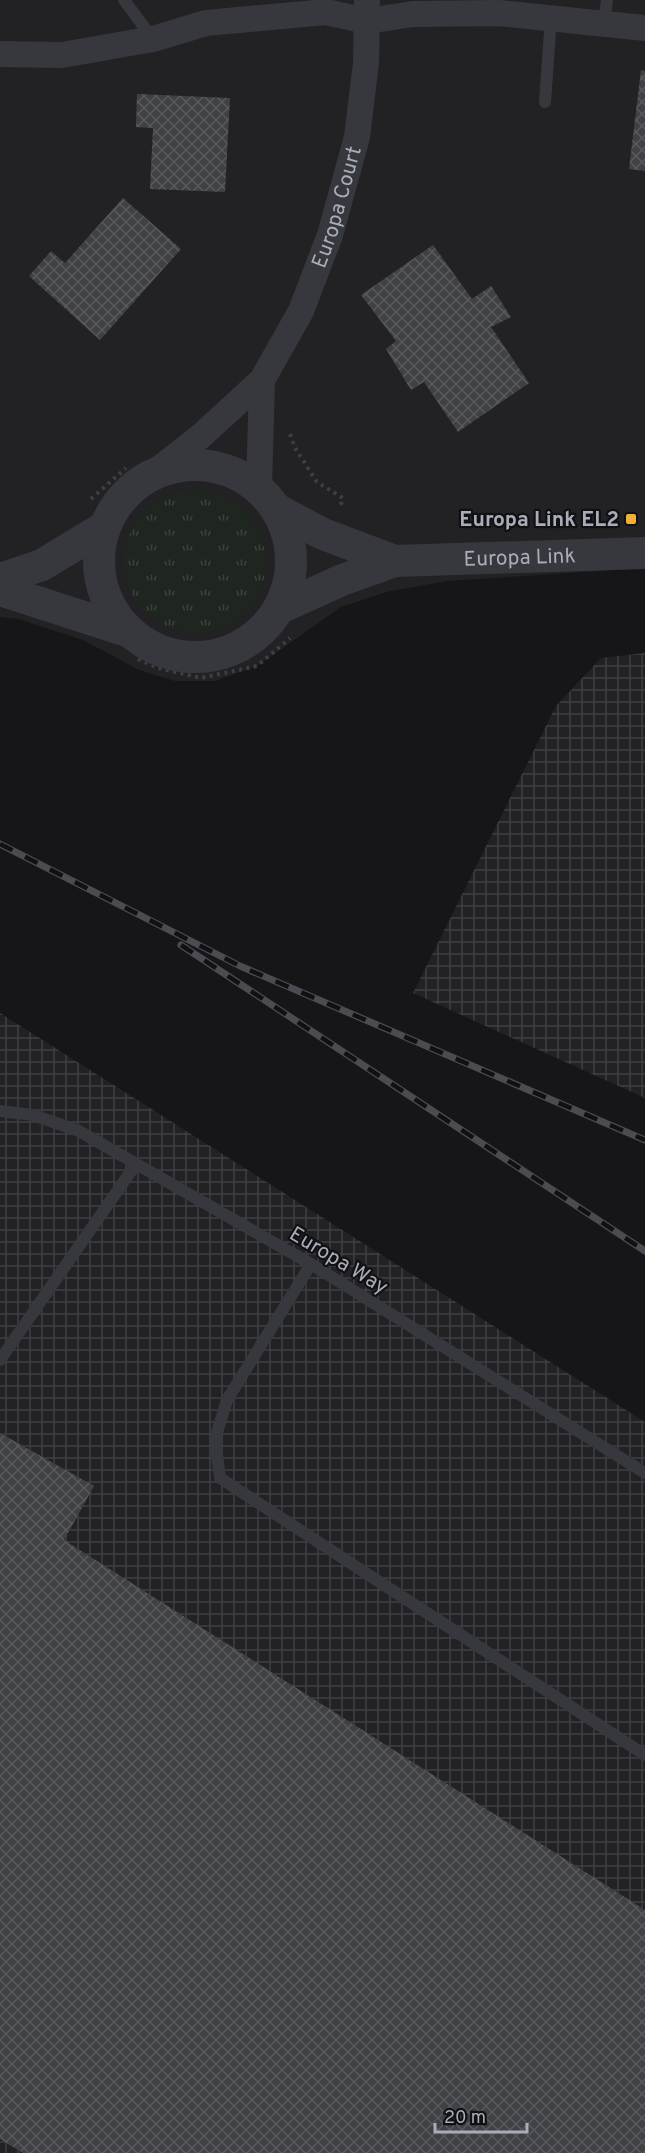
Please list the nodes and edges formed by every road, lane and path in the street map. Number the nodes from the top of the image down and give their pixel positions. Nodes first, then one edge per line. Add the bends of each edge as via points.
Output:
1 (124, 0) edge
2 (367, 10) edge
3 (601, 14) edge
4 (551, 17) junction
5 (645, 28) edge
6 (153, 39) junction
7 (0, 54) edge
8 (545, 102) dead end
9 (262, 380) junction
10 (154, 473) junction
11 (268, 499) junction
12 (103, 528) junction
13 (645, 553) edge
14 (395, 561) junction
15 (0, 579) edge
16 (0, 590) edge
17 (280, 608) junction
18 (127, 631) junction
19 (0, 1111) edge
20 (136, 1164) junction
21 (311, 1264) junction
22 (0, 1360) edge
23 (645, 1473) edge
24 (645, 1755) edge

1 - 6 lane
2 - 4 street
2 - 6 street via 206,23
2 - 9 street, Europa Court via 366,63 357,137 333,224 301,311
3 - 4 street
3 - 5 street
4 - 8 lane
6 - 7 street via 62,55
9 - 10 street, Europa Court
9 - 11 street, Europa Court
10 - 11 street via 181,465 209,465 236,474
10 - 12 street via 132,486
11 - 14 street, Europa Link via 323,534
11 - 17 street via 287,532 292,558 289,584
12 - 15 street via 42,565
12 - 18 street via 98,555 100,583 110,609
13 - 14 street, Europa Link
14 - 17 street, Europa Link
16 - 18 street
17 - 18 street via 261,632 237,648 209,657 179,657 151,648
19 - 20 lane, Europa Way via 33,1115 79,1131
20 - 21 lane, Europa Way
20 - 22 lane
21 - 23 lane, Europa Way
21 - 24 lane via 227,1400 215,1439 220,1478

